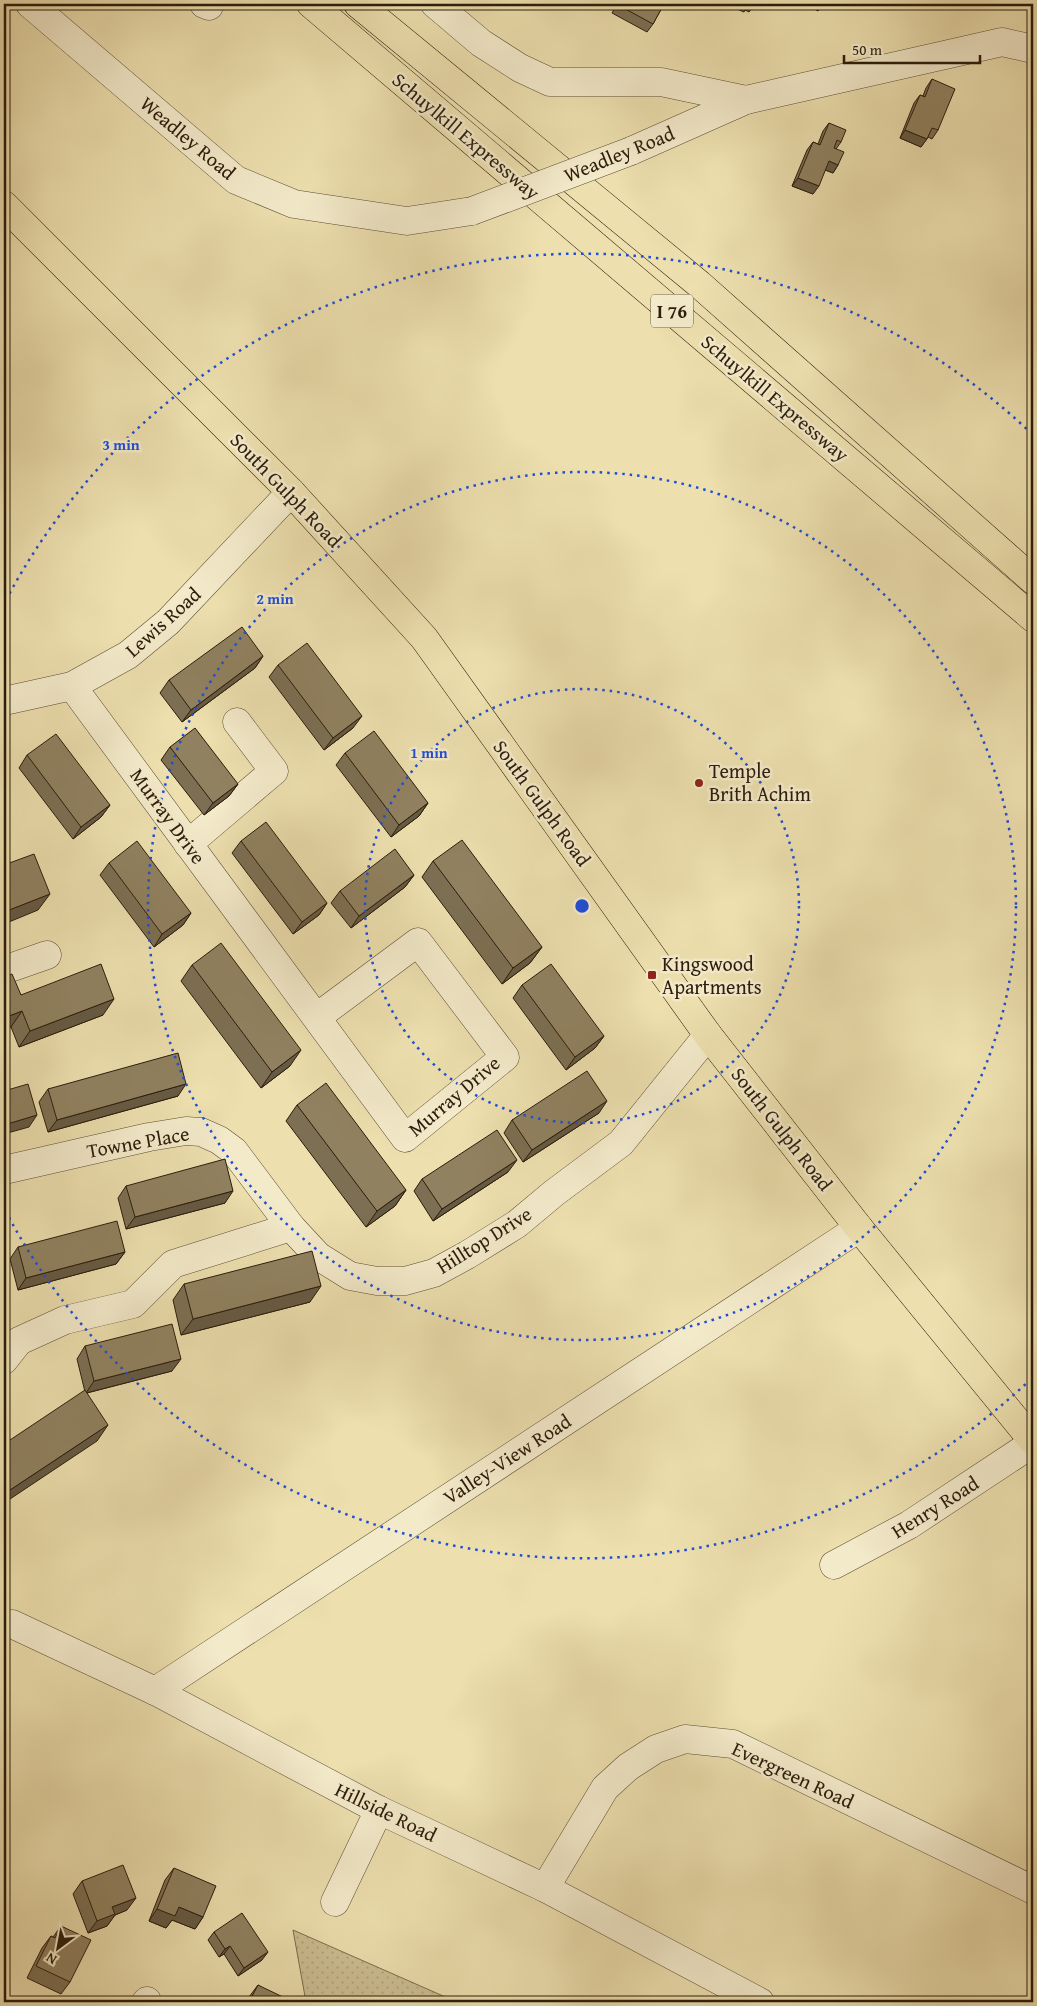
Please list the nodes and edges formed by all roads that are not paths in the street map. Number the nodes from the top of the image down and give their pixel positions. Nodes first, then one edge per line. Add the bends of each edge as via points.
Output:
1 (30, 4) edge
2 (311, 4) edge
3 (358, 4) edge
4 (435, 4) edge
5 (1033, 49) edge
6 (746, 100) junction
7 (4, 205) edge
8 (291, 492) junction
9 (1033, 580) edge
10 (1033, 618) edge
11 (72, 686) junction
12 (4, 701) edge
13 (237, 722) dead end
14 (188, 844) junction
15 (47, 955) dead end
16 (4, 970) edge
17 (317, 1017) junction
18 (708, 1035) junction
19 (4, 1170) edge
20 (291, 1227) junction
21 (860, 1228) junction
22 (4, 1360) edge
23 (1033, 1442) edge
24 (834, 1566) dead end
25 (12, 1624) dead end
26 (155, 1691) junction
27 (378, 1810) junction
28 (545, 1888) junction
29 (1033, 1890) edge
30 (336, 1902) dead end
31 (760, 2002) edge

1 - 6 street, Weadley Road, bridge via 236,180 294,204 407,221 472,211 630,151
2 - 10 main road, Schuylkill Expressway / I 76
3 - 9 main road, Schuylkill Expressway / I 76 via 699,284
4 - 6 street via 481,43 520,68 550,82 660,82
5 - 6 street, Weadley Road via 1002,42
7 - 8 main road, South Gulph Road
8 - 11 street, Lewis Road via 168,622 128,655
8 - 18 main road, South Gulph Road via 424,638
11 - 12 street, Lewis Road
11 - 14 street, Murray Drive
13 - 14 street via 274,771
14 - 17 street, Murray Drive
15 - 16 street
17 - 17 street, Murray Drive via 405,1138 505,1057 418,942
18 - 20 street, Hilltop Drive via 621,1143 517,1224 434,1273 405,1281 377,1281 350,1276 318,1256
18 - 21 main road, South Gulph Road
19 - 20 street, Towne Place via 149,1137 201,1132 234,1151
20 - 22 street via 172,1264 133,1304 65,1320 19,1341
21 - 23 main road, South Gulph Road
21 - 26 street, Valley-View Road
23 - 24 street, Henry Road via 909,1525
25 - 26 street, Hillside Road
26 - 27 street, Hillside Road
27 - 28 street, Hillside Road
27 - 30 street
28 - 29 street, Evergreen Road via 605,1788 628,1767 656,1749 685,1740 734,1744
28 - 31 street, Hillside Road

